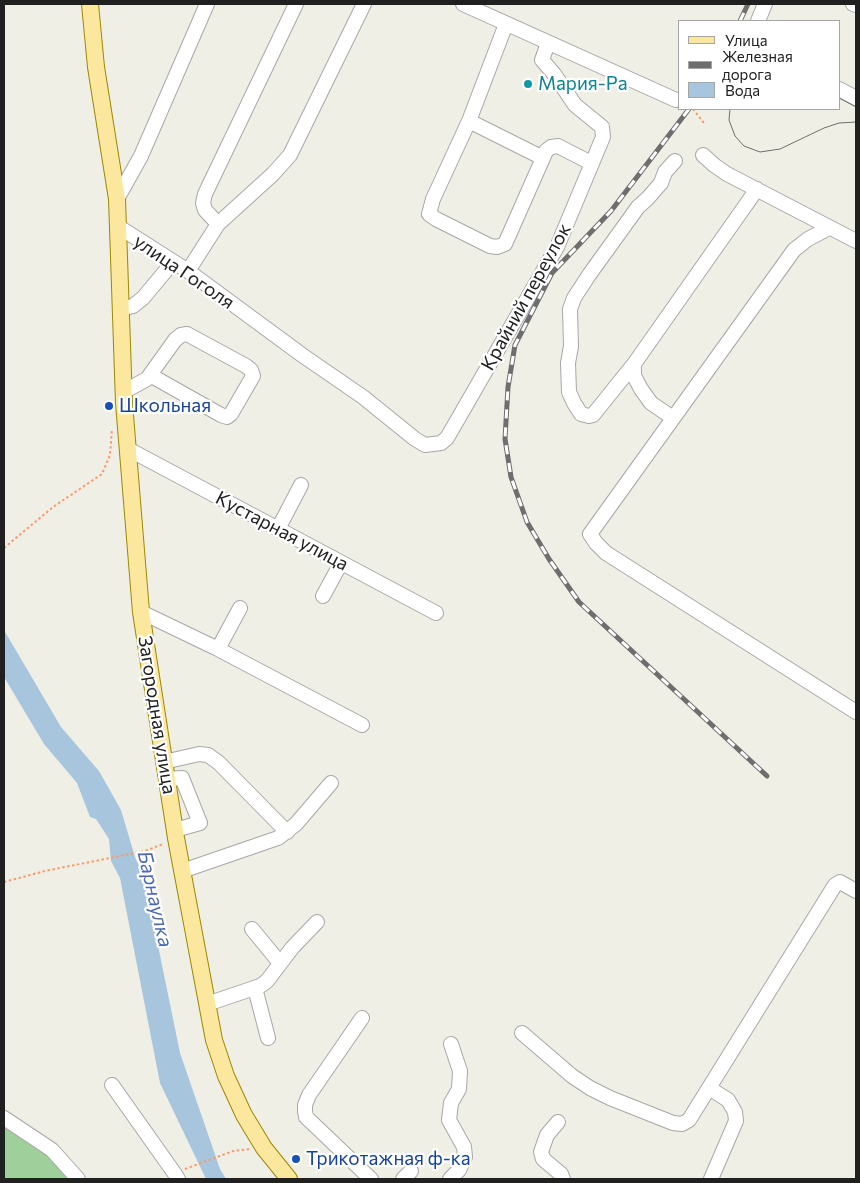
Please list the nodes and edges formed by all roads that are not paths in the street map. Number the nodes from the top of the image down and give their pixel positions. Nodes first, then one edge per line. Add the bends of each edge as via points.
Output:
1 (90, 4) edge
2 (207, 4) edge
3 (296, 4) edge
4 (364, 4) edge
5 (463, 4) edge
6 (765, 4) edge
7 (853, 4) edge
8 (856, 5) edge
9 (758, 20) edge
10 (506, 24) junction
11 (548, 43) junction
12 (840, 90) edge
13 (856, 98) edge
14 (676, 100) dead end
15 (469, 121) junction
16 (703, 155) dead end
17 (543, 158) junction
18 (675, 161) dead end
19 (591, 163) junction
20 (757, 189) junction
21 (117, 200) junction
22 (218, 224) junction
23 (119, 227) junction
24 (828, 228) junction
25 (856, 241) edge
26 (173, 262) junction
27 (188, 271) junction
28 (120, 309) junction
29 (634, 364) junction
30 (150, 375) junction
31 (124, 392) junction
32 (673, 418) junction
33 (433, 445) joint
34 (128, 449) junction
35 (301, 485) dead end
36 (278, 529) junction
37 (341, 563) junction
38 (323, 596) dead end
39 (240, 608) dead end
40 (142, 612) junction
41 (436, 613) dead end
42 (218, 649) junction
43 (856, 712) edge
44 (362, 725) dead end
45 (164, 762) junction
46 (166, 779) junction
47 (331, 783) dead end
48 (287, 832) junction
49 (176, 834) junction
50 (182, 871) junction
51 (856, 891) edge
52 (317, 922) dead end
53 (252, 929) dead end
54 (280, 963) junction
55 (255, 988) junction
56 (207, 1004) junction
57 (362, 1018) dead end
58 (522, 1033) dead end
59 (268, 1038) dead end
60 (451, 1044) dead end
61 (112, 1085) dead end
62 (708, 1088) junction
63 (4, 1118) edge
64 (558, 1122) dead end
65 (78, 1179) edge
66 (178, 1179) edge
67 (289, 1179) edge
68 (371, 1179) edge
69 (450, 1179) edge
70 (563, 1179) edge
71 (711, 1179) edge

1 - 21 main road, улица Гоголя via 96,67
2 - 21 street via 141,156
3 - 22 street via 205,194 205,210
4 - 22 street via 290,155
5 - 10 street
6 - 9 street
7 - 8 street
10 - 11 street
10 - 15 street
11 - 14 street
11 - 19 street, Крайний переулок via 542,60 575,105 602,126 603,137
12 - 13 street
15 - 17 street
15 - 17 street via 433,198 429,214 444,223 490,246 506,244
16 - 20 street via 727,174
17 - 19 street via 546,151 558,146
18 - 29 street via 594,267 570,309 569,392 581,414 593,415
19 - 33 street, Крайний переулок via 557,247 447,438
20 - 24 street
20 - 29 street
21 - 23 main road, улица Гоголя
22 - 27 street
23 - 26 street, улица Гоголя
23 - 28 main road, Загородная улица
24 - 25 street
24 - 32 street via 794,250
26 - 27 street, улица Гоголя
26 - 28 street via 143,298 133,306
27 - 33 street, улица Гоголя via 363,397 415,440
28 - 31 main road, Загородная улица
29 - 32 street via 634,376 641,389 652,403
30 - 30 street via 175,340 187,334 246,366 252,376 231,414 221,416
30 - 31 street
31 - 34 main road, Загородная улица
32 - 43 street via 591,531 596,544
34 - 36 street, Кустарная улица
34 - 40 main road, Загородная улица
35 - 36 street
36 - 37 street, Кустарная улица
37 - 38 street
37 - 41 street, Кустарная улица
39 - 42 street
40 - 42 street
40 - 45 main road, Загородная улица
42 - 44 street
45 - 46 main road, Загородная улица
45 - 48 street via 208,755 219,762
46 - 49 main road, Загородная улица
46 - 49 street via 182,778 200,823
47 - 48 street
48 - 50 street via 269,842
49 - 50 main road, Загородная улица
50 - 56 main road, Загородная улица
51 - 62 street via 840,882 835,885
52 - 54 street
53 - 54 street
54 - 55 street via 267,981
55 - 56 street
55 - 59 street
56 - 67 main road, Загородная улица via 226,1076 244,1115 264,1148
57 - 68 street via 304,1105 306,1117
58 - 62 street via 590,1088 673,1123 682,1124 689,1120
60 - 69 street via 460,1070 459,1089 451,1103 448,1120 464,1147 465,1157
61 - 66 street
62 - 71 street via 728,1100 736,1121
63 - 65 street via 52,1150
64 - 70 street via 547,1135 541,1152 543,1159

